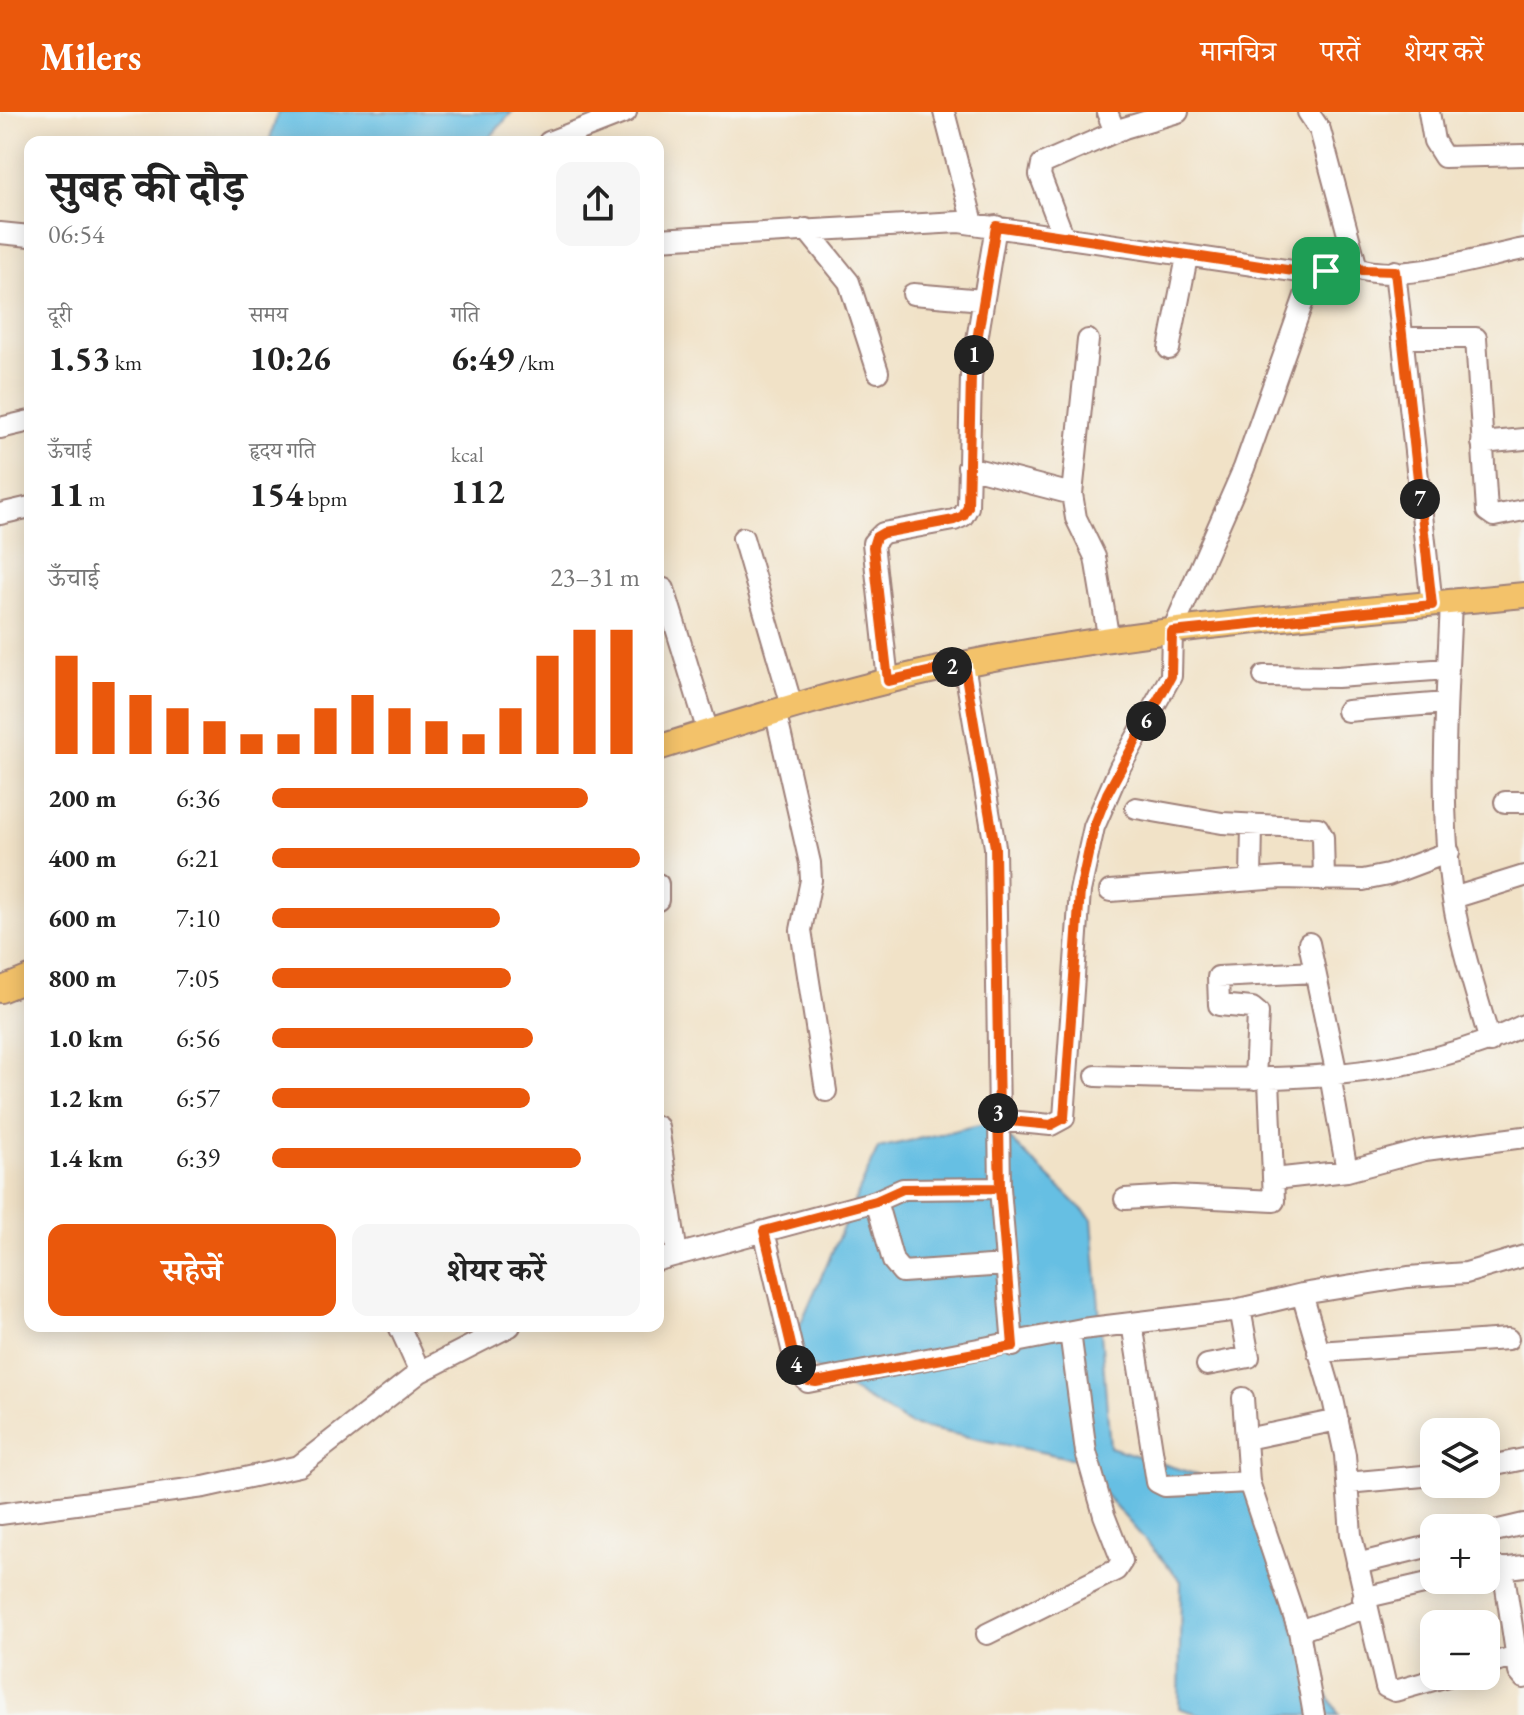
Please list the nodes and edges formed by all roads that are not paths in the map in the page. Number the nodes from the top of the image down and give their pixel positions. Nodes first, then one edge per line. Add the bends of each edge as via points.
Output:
1 (626, 112) edge
2 (944, 112) edge
3 (1107, 112) edge
4 (1178, 112) edge
5 (1308, 112) edge
6 (1429, 112) edge
7 (1115, 132) junction
8 (564, 136) edge
9 (1524, 155) edge
10 (973, 223) junction
11 (996, 226) junction
12 (806, 229) junction
13 (0, 233) edge
14 (24, 235) edge
15 (1064, 238) junction
16 (664, 239) edge
17 (1524, 249) edge
18 (1187, 257) junction
19 (1371, 269) junction
20 (1313, 273) junction
21 (913, 294) dead end
22 (983, 300) junction
23 (1402, 338) junction
24 (1088, 340) dead end
25 (1169, 349) dead end
26 (878, 372) dead end
27 (24, 422) edge
28 (0, 428) edge
29 (1524, 439) edge
30 (1482, 443) junction
31 (968, 467) junction
32 (1072, 494) junction
33 (24, 508) edge
34 (1524, 510) edge
35 (0, 514) edge
36 (743, 538) dead end
37 (664, 589) dead end
38 (1524, 595) edge
39 (1442, 603) junction
40 (1184, 631) junction
41 (1109, 641) junction
42 (964, 664) junction
43 (1448, 669) junction
44 (1264, 676) dead end
45 (888, 681) junction
46 (1446, 703) junction
47 (783, 708) junction
48 (1347, 711) dead end
49 (708, 732) junction
50 (664, 746) edge
51 (1136, 808) dead end
52 (1252, 825) junction
53 (1449, 852) junction
54 (1524, 876) edge
55 (1251, 880) junction
56 (1324, 880) junction
57 (1110, 891) dead end
58 (1453, 898) junction
59 (1309, 943) dead end
60 (1315, 972) junction
61 (24, 980) edge
62 (0, 990) edge
63 (1524, 1025) edge
64 (1490, 1042) junction
65 (1333, 1075) junction
66 (1096, 1076) dead end
67 (1262, 1080) junction
68 (826, 1091) dead end
69 (998, 1120) junction
70 (1524, 1137) edge
71 (1347, 1171) junction
72 (1274, 1179) junction
73 (1000, 1188) junction
74 (1125, 1199) dead end
75 (876, 1201) junction
76 (664, 1214) edge
77 (764, 1231) junction
78 (1524, 1256) edge
79 (667, 1258) edge
80 (1005, 1265) junction
81 (1302, 1294) junction
82 (1240, 1309) junction
83 (1132, 1323) junction
84 (1082, 1330) junction
85 (402, 1332) edge
86 (498, 1332) edge
87 (1508, 1339) dead end
88 (1013, 1346) junction
89 (1318, 1352) junction
90 (1207, 1365) dead end
91 (420, 1372) junction
92 (1243, 1398) dead end
93 (1338, 1420) junction
94 (1246, 1439) junction
95 (1524, 1459) edge
96 (1500, 1464) edge
97 (1420, 1476) edge
98 (1249, 1482) junction
99 (1347, 1483) junction
100 (0, 1514) edge
101 (1524, 1524) edge
102 (1500, 1530) edge
103 (1420, 1548) edge
104 (1357, 1564) junction
105 (1504, 1568) edge
106 (1420, 1586) edge
107 (1364, 1603) junction
108 (1299, 1631) junction
109 (987, 1634) dead end
110 (1516, 1656) junction
111 (1500, 1661) edge
112 (1524, 1678) edge
113 (1420, 1684) edge
114 (1314, 1715) edge

1 - 8 street
2 - 10 street
3 - 7 street
4 - 7 street
5 - 19 street via 1320,130
6 - 9 street via 1436,146 1447,158
7 - 15 street via 1040,168
10 - 11 street
10 - 12 street
11 - 15 street
11 - 22 street
12 - 16 street
12 - 26 street via 849,282
13 - 14 street
15 - 18 street
17 - 19 street via 1474,262
18 - 20 street
18 - 25 street
19 - 20 street
19 - 23 street
20 - 40 street
21 - 22 street
22 - 31 street via 971,376
23 - 30 street via 1476,338
23 - 39 street
24 - 32 street
27 - 28 street
29 - 30 street
30 - 34 street via 1488,514
31 - 32 street
31 - 45 street via 968,507 963,516 883,533 874,540
32 - 41 street via 1076,518 1095,557
33 - 35 street
36 - 47 street
37 - 49 street
38 - 39 main road
39 - 40 main road
39 - 43 street
40 - 41 main road
40 - 69 street via 1171,676 1107,794 1085,862 1064,1118 1051,1125
41 - 42 main road
42 - 45 main road
42 - 69 street via 995,847
43 - 44 street
43 - 46 street
45 - 47 main road
46 - 48 street
46 - 53 street
47 - 49 main road
47 - 68 street via 810,863 801,930
49 - 50 main road
51 - 52 street
52 - 55 street
52 - 56 street via 1320,829
53 - 56 street via 1388,875
53 - 58 street
54 - 58 street
55 - 56 street
55 - 57 street
58 - 64 street
59 - 60 street
60 - 65 street
60 - 67 street via 1218,977 1219,1005 1258,1013
61 - 62 main road
63 - 64 street
64 - 65 street
65 - 67 street
65 - 71 street
66 - 67 street
67 - 72 street
69 - 73 street
70 - 71 street via 1425,1150
71 - 72 street
72 - 74 street via 1275,1197 1268,1203 1174,1196
73 - 75 street via 903,1189
73 - 80 street
75 - 77 street
75 - 80 street via 898,1270
76 - 79 street
77 - 79 street
77 - 88 street via 803,1380 816,1382
78 - 81 street via 1466,1273
80 - 88 street
81 - 82 street
81 - 89 street
82 - 83 street
82 - 90 street via 1249,1357
83 - 84 street
83 - 98 street via 1157,1482
84 - 88 street
84 - 109 street via 1086,1452 1122,1561 1116,1570
85 - 91 street
86 - 91 street
87 - 89 street
89 - 93 street
91 - 100 street via 299,1466 93,1505
92 - 94 street
93 - 94 street
93 - 99 street
94 - 98 street
95 - 96 street
97 - 99 street
98 - 108 street
99 - 104 street
101 - 102 street
103 - 104 street
104 - 107 street
105 - 110 street
106 - 107 street
107 - 108 street
107 - 113 street via 1387,1690
108 - 114 street
110 - 111 street
110 - 112 street

